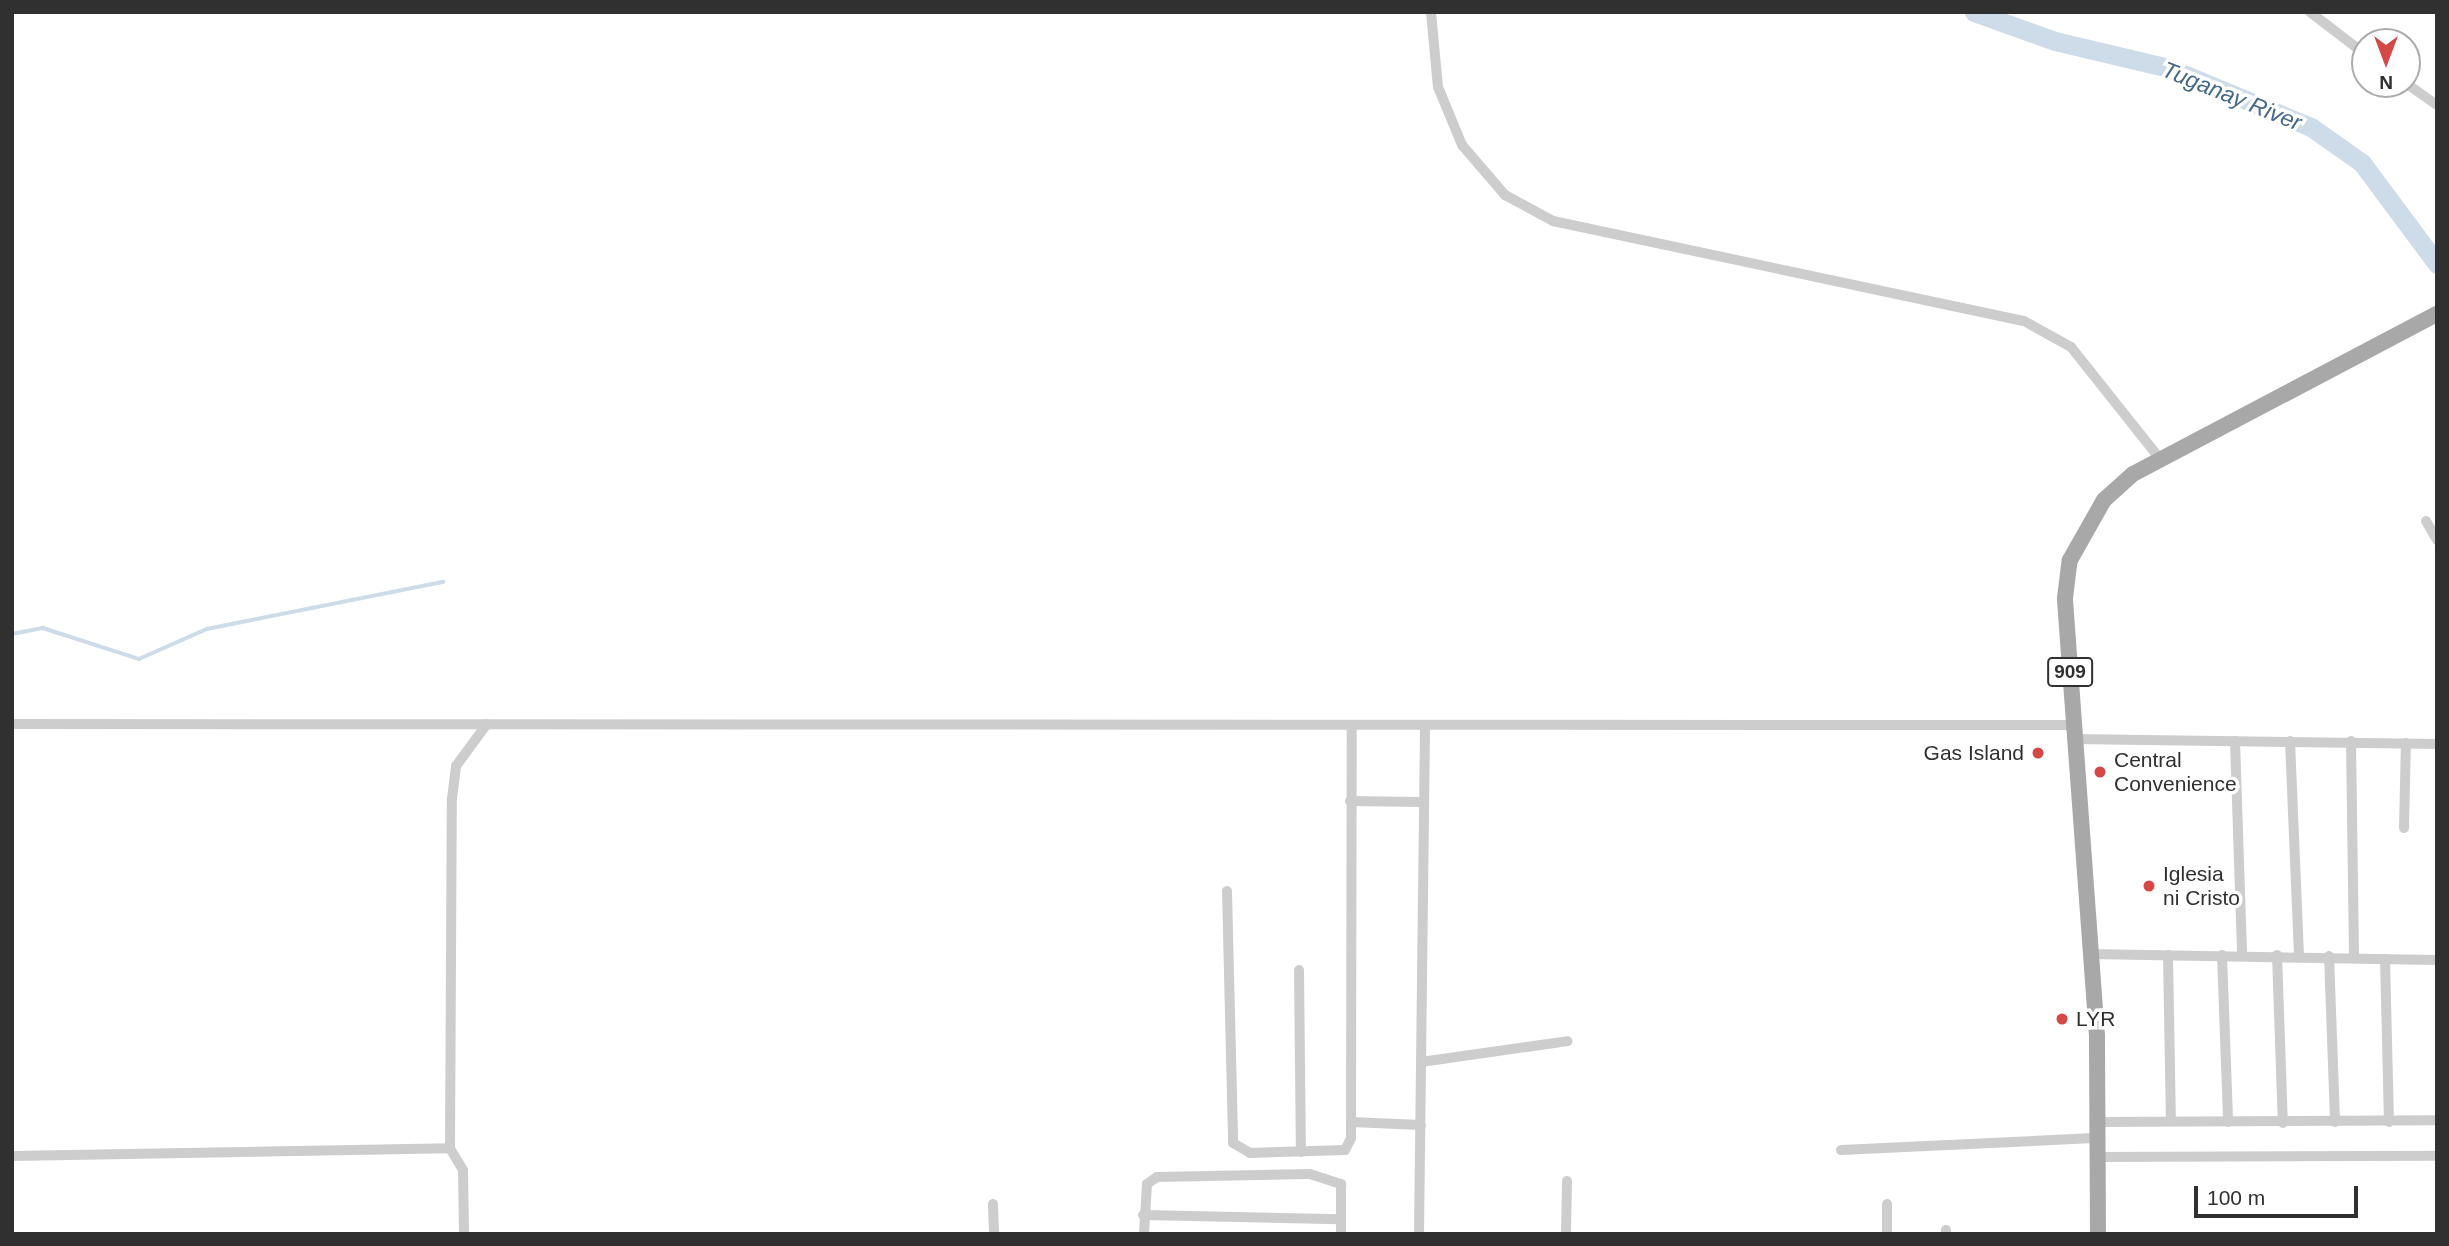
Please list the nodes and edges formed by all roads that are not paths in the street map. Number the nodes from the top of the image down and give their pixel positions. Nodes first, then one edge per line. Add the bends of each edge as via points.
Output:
1 (1432, 12) edge
2 (2309, 12) edge
3 (2351, 44) edge
4 (2421, 94) edge
5 (2437, 105) edge
6 (2437, 314) edge
7 (2160, 459) junction
8 (2426, 521) dead end
9 (2437, 540) edge
10 (12, 724) edge
11 (487, 724) junction
12 (1425, 727) junction
13 (1352, 728) junction
14 (2073, 732) junction
15 (2235, 741) junction
16 (2290, 741) junction
17 (2351, 741) junction
18 (2406, 743) junction
19 (2437, 744) edge
20 (1350, 801) junction
21 (1420, 802) junction
22 (2404, 828) dead end
23 (1227, 891) dead end
24 (2090, 954) junction
25 (2242, 954) junction
26 (2168, 955) junction
27 (2222, 955) junction
28 (2277, 956) junction
29 (2299, 956) junction
30 (2329, 956) junction
31 (2354, 956) junction
32 (2385, 959) junction
33 (2437, 960) edge
34 (1299, 970) dead end
35 (1569, 1041) dead end
36 (1421, 1062) junction
37 (2437, 1120) edge
38 (2171, 1121) junction
39 (1351, 1122) junction
40 (2228, 1122) junction
41 (2335, 1122) junction
42 (2389, 1122) junction
43 (2283, 1123) junction
44 (1421, 1125) junction
45 (2100, 1130) junction
46 (450, 1148) junction
47 (1841, 1150) dead end
48 (1301, 1152) junction
49 (12, 1156) edge
50 (2437, 1156) edge
51 (2099, 1157) junction
52 (1567, 1181) dead end
53 (993, 1204) dead end
54 (1887, 1204) dead end
55 (1143, 1215) junction
56 (1341, 1219) junction
57 (464, 1234) edge
58 (994, 1234) edge
59 (1144, 1234) edge
60 (1341, 1234) edge
61 (1419, 1234) edge
62 (1566, 1234) edge
63 (1887, 1234) edge
64 (2098, 1234) edge

1 - 7 street via 1438,87 1462,145 1505,195 1553,221 2024,321 2071,348
2 - 3 street
4 - 5 street
6 - 7 main road, 909
7 - 14 main road, 909 via 2104,500 2070,560 2065,598
8 - 9 street
10 - 11 street
11 - 13 street
11 - 46 street via 456,766 452,799
12 - 13 street
12 - 14 street
12 - 21 street
13 - 20 street
14 - 15 street
14 - 24 main road, 909
15 - 16 street
15 - 25 street
16 - 17 street
16 - 29 street
17 - 18 street
17 - 31 street
18 - 19 street
18 - 22 street
20 - 21 street
20 - 39 street
21 - 36 street
23 - 48 street via 1233,1143 1241,1152
24 - 26 street
24 - 45 main road, 909
25 - 27 street
25 - 28 street
26 - 27 street
26 - 38 street
27 - 40 street
28 - 29 street
28 - 43 street
29 - 30 street
30 - 31 street
30 - 41 street
31 - 32 street
32 - 33 street
32 - 42 street
34 - 48 street
35 - 36 street
36 - 44 street
37 - 42 street
38 - 40 street
38 - 45 street
39 - 44 street
39 - 48 street via 1345,1150
40 - 43 street
41 - 42 street
41 - 43 street
44 - 61 street
45 - 47 street
45 - 51 main road, 909
46 - 49 street
46 - 57 street via 463,1170
50 - 51 street
51 - 64 main road, 909
52 - 62 street
53 - 58 street
54 - 63 street
55 - 56 street
55 - 56 street via 1147,1184 1157,1177 1310,1174 1338,1179
55 - 59 street
56 - 60 street

